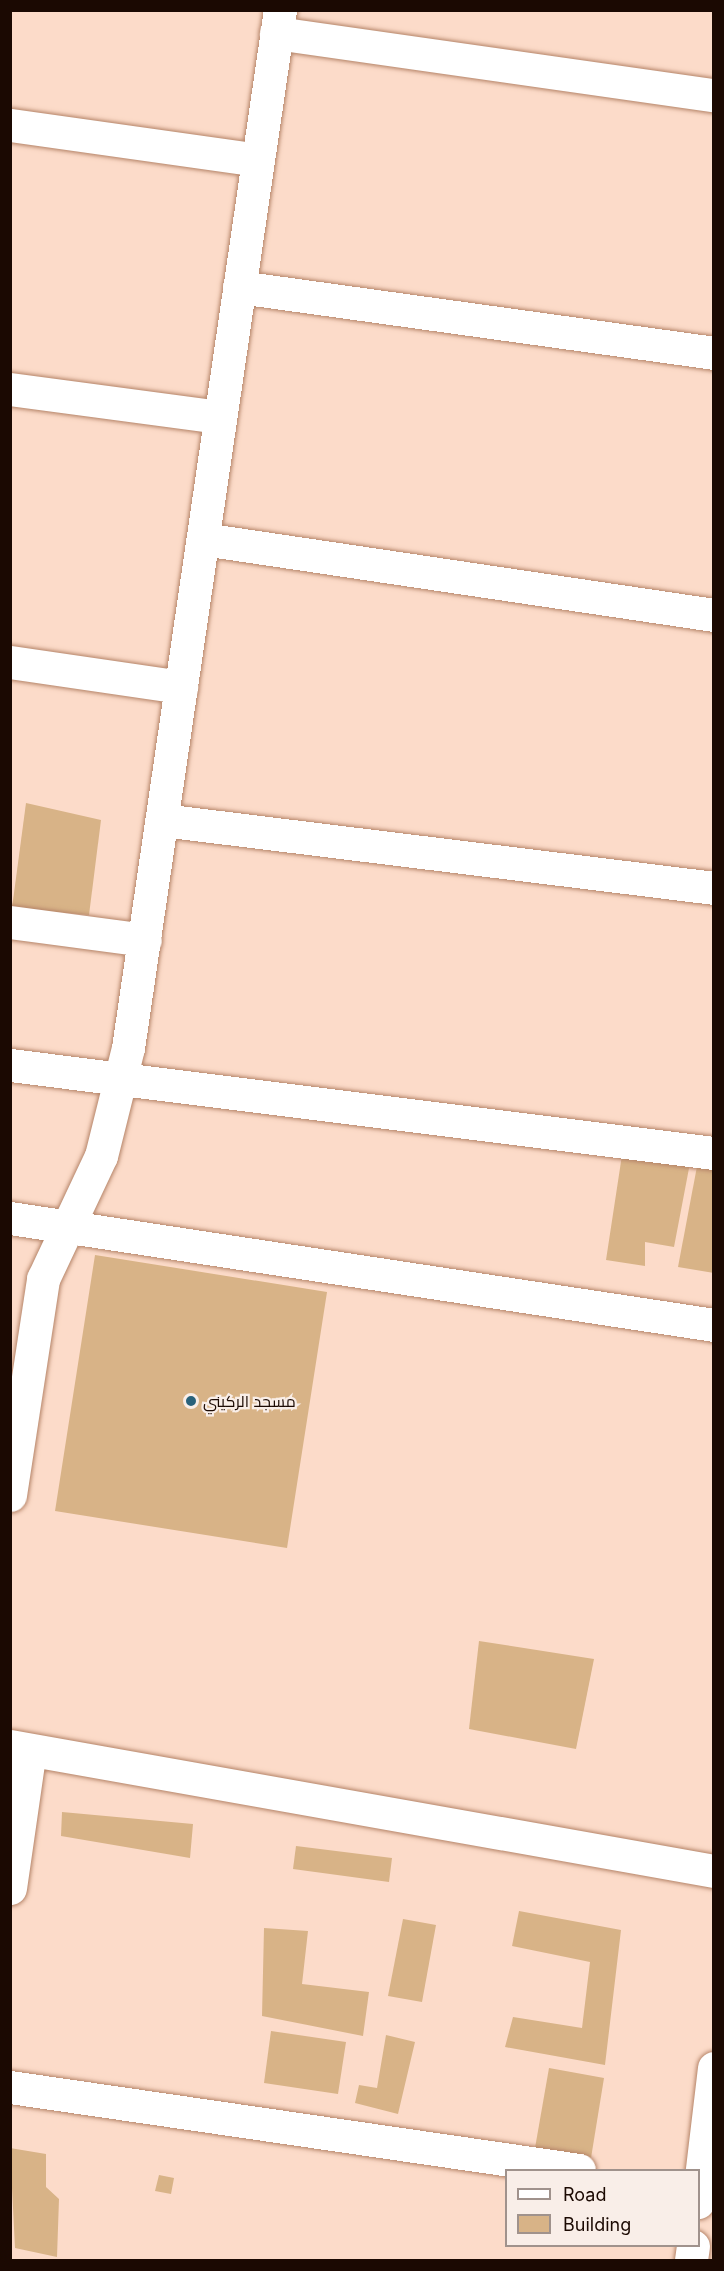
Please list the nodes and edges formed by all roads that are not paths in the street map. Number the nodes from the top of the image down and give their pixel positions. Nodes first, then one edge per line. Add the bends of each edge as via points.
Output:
1 (278, 22) edge
2 (714, 95) edge
3 (10, 125) edge
4 (258, 160) junction
5 (239, 287) junction
6 (714, 353) edge
7 (10, 390) edge
8 (219, 417) junction
9 (203, 539) junction
10 (714, 615) edge
11 (10, 662) edge
12 (181, 687) junction
13 (162, 820) junction
14 (714, 888) edge
15 (10, 922) edge
16 (145, 940) junction
17 (10, 1065) edge
18 (122, 1079) junction
19 (714, 1153) edge
20 (10, 1218) edge
21 (72, 1224) junction
22 (714, 1324) edge
23 (10, 1495) edge
24 (20, 1748) edge
25 (714, 1871) edge
26 (10, 1888) edge
27 (714, 2068) edge
28 (10, 2087) edge
29 (572, 2169) edge
30 (700, 2185) edge

1 - 2 street
1 - 4 street
3 - 4 street
4 - 5 street
5 - 6 street
5 - 8 street
7 - 8 street
8 - 9 street
9 - 10 street
9 - 12 street
11 - 12 street
12 - 13 street
13 - 14 street
13 - 16 street
15 - 16 street
16 - 18 street
17 - 18 street
18 - 19 street
18 - 21 street via 101,1156
20 - 21 street
21 - 22 street
21 - 23 street via 43,1280
24 - 25 street
24 - 26 street
27 - 30 street
28 - 29 street

